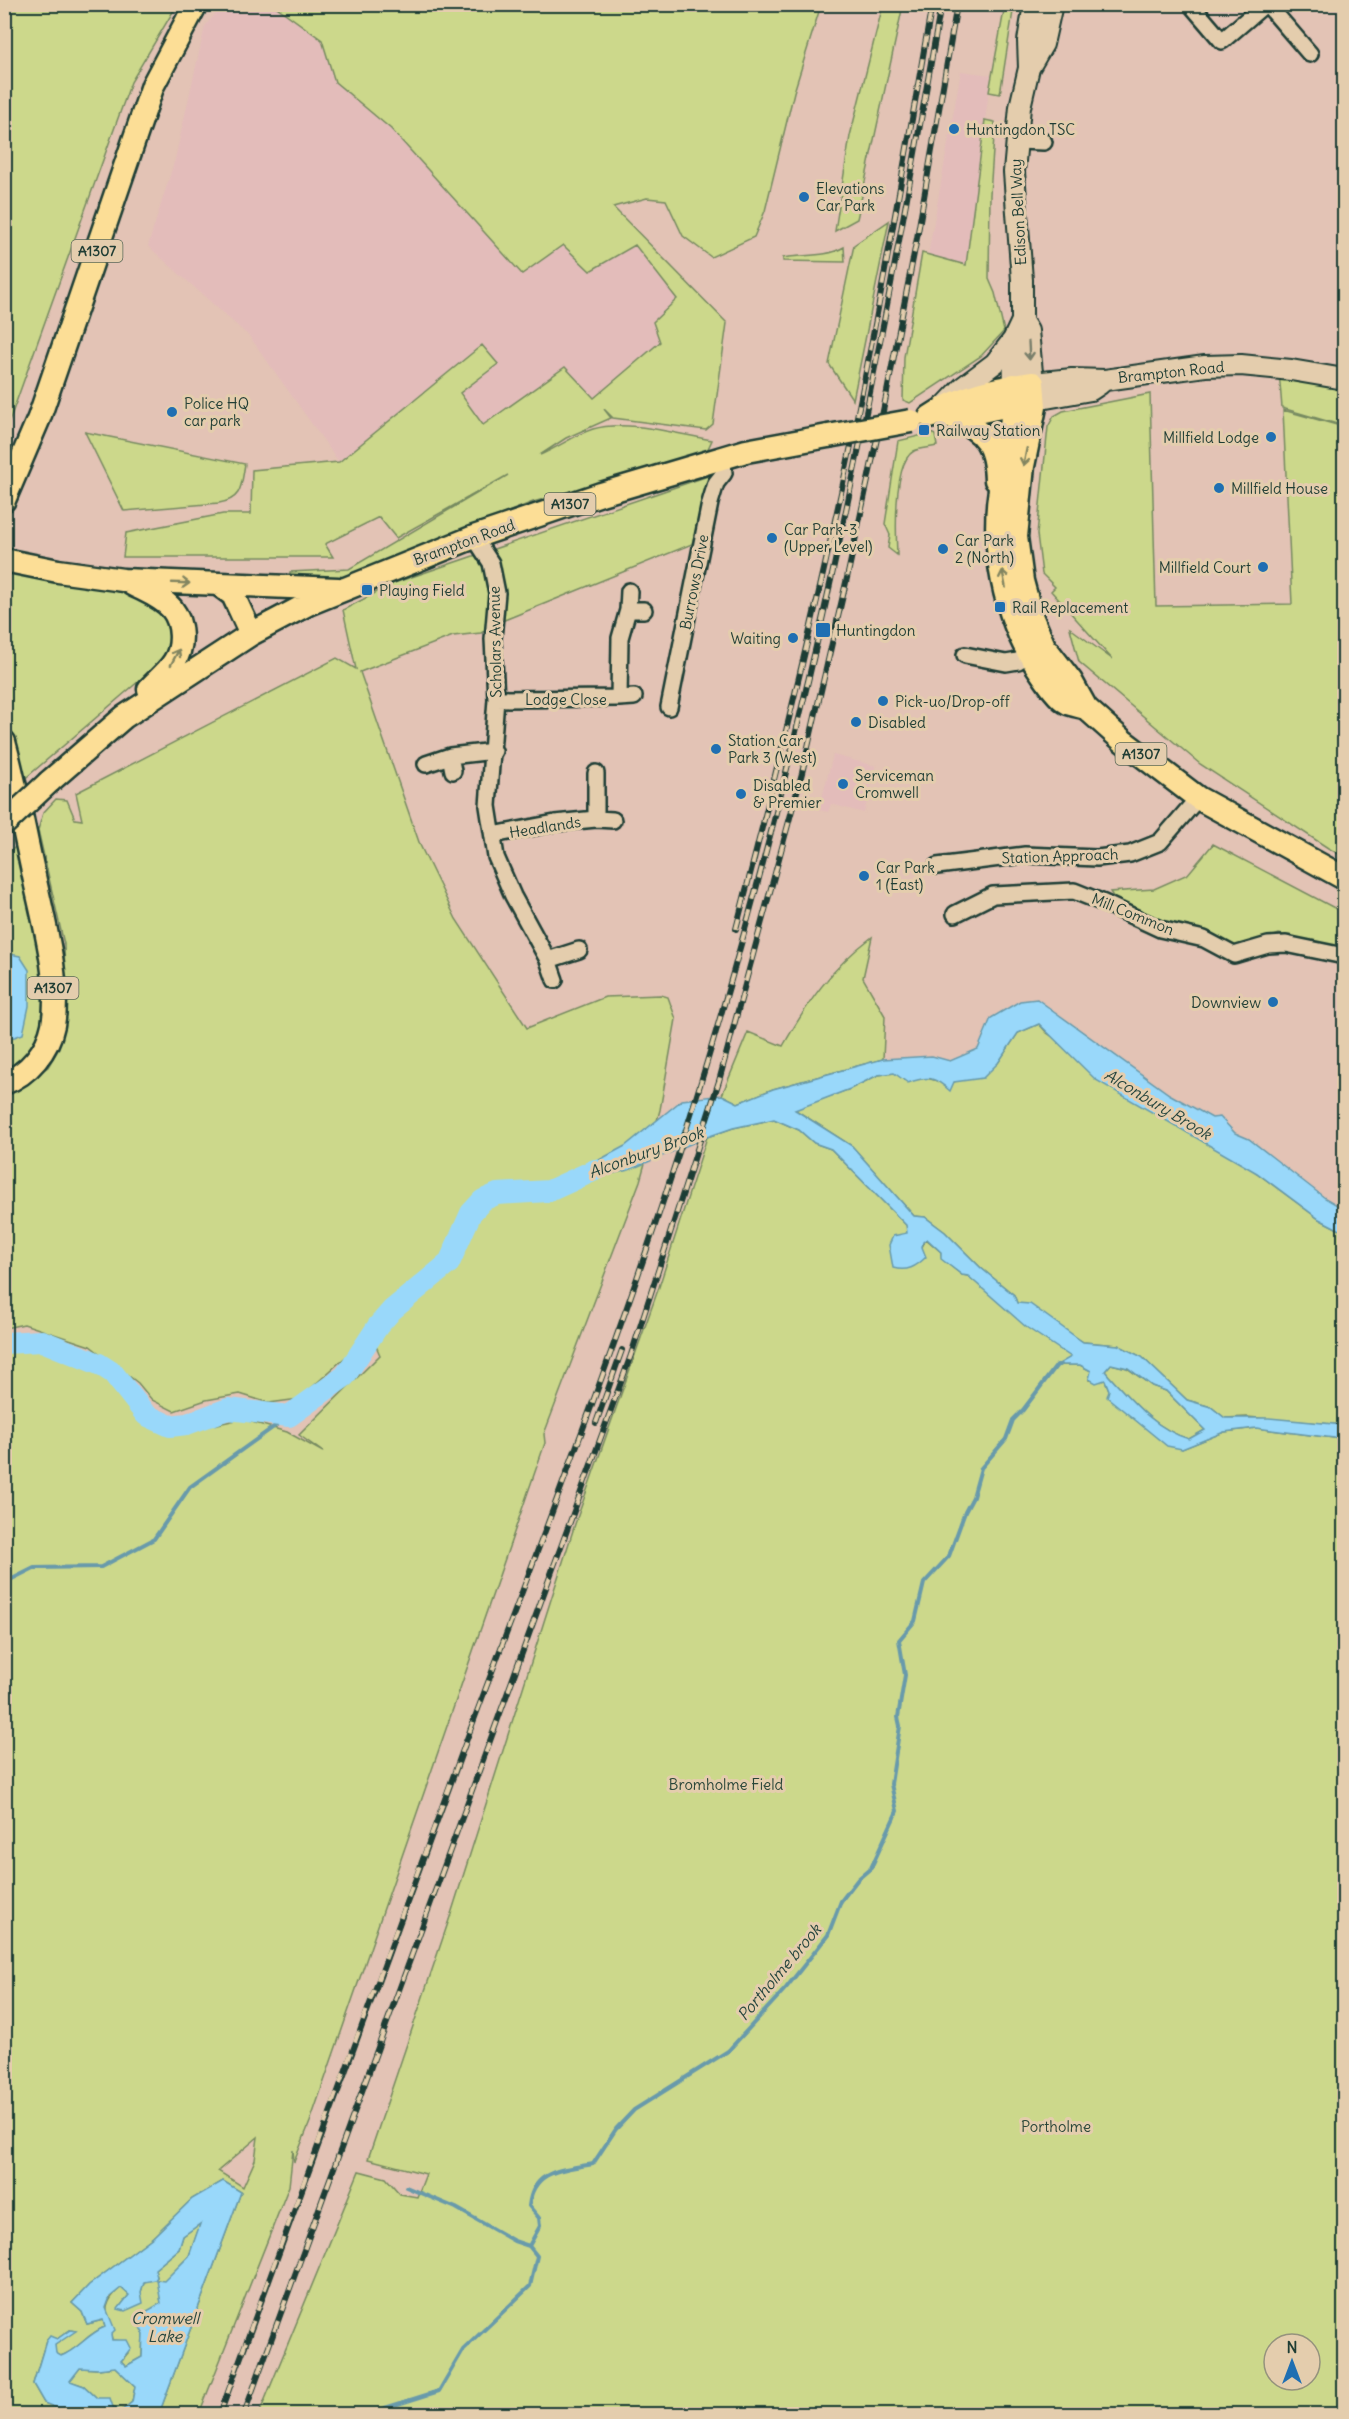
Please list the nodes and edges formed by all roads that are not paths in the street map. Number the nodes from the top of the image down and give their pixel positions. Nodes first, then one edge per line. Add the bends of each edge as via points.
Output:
1 (196, 4) edge
2 (1034, 4) edge
3 (1052, 4) edge
4 (1266, 4) edge
5 (1193, 7) dead end
6 (1310, 54) dead end
7 (1029, 68) junction
8 (1016, 141) junction
9 (1044, 142) dead end
10 (1022, 321) junction
11 (1013, 340) junction
12 (1344, 379) edge
13 (1024, 393) junction
14 (935, 415) junction
15 (722, 458) junction
16 (1000, 492) junction
17 (4, 500) edge
18 (474, 537) junction
19 (4, 561) edge
20 (123, 580) junction
21 (218, 584) junction
22 (343, 589) junction
23 (629, 591) dead end
24 (628, 610) junction
25 (644, 610) dead end
26 (251, 634) junction
27 (1037, 650) junction
28 (965, 655) dead end
29 (496, 699) junction
30 (669, 707) dead end
31 (124, 717) junction
32 (4, 742) edge
33 (494, 752) junction
34 (426, 764) dead end
35 (596, 772) dead end
36 (1198, 798) junction
37 (596, 819) junction
38 (613, 820) dead end
39 (4, 824) edge
40 (494, 835) junction
41 (937, 866) dead end
42 (1344, 878) edge
43 (955, 914) dead end
44 (579, 950) dead end
45 (1344, 956) edge
46 (548, 960) junction
47 (555, 980) dead end
48 (4, 1083) edge

1 - 17 main road, A1307 via 153,85 39,418
2 - 7 main road, Edison Bell Way via 1028,41
3 - 7 main road, Edison Bell Way via 1043,44
4 - 5 street via 1222,41
4 - 6 street
7 - 8 main road, Edison Bell Way
8 - 9 street
8 - 10 main road, Edison Bell Way via 1014,172
10 - 11 main road, Edison Bell Way
10 -> 13 main road, Edison Bell Way via 1028,331
11 - 13 main road
11 - 14 main road via 995,363
12 - 13 main road, Brampton Road via 1241,365 1204,366 1105,380 1072,379
13 - 14 main road, Brampton Road / A1307 via 971,396
13 - 16 main road
13 -> 27 main road, A1307 via 1023,466 1016,537
14 - 15 main road, Brampton Road / A1307, bridge
14 - 16 main road, A1307 via 970,424 985,437
15 - 18 main road, Brampton Road / A1307
15 - 30 street, Burrows Drive via 724,472 710,503
27 -> 16 main road, A1307 via 1010,605 997,525
18 - 22 main road, Brampton Road / A1307
18 - 29 street, Scholars Avenue via 490,562 497,593 493,639
19 - 20 main road, A1307
20 -> 21 main road, A1307
31 -> 20 main road via 174,663 181,636 171,609
21 - 22 main road, A1307
21 - 26 main road via 233,595
22 - 26 main road, Brampton Road / A1307
23 - 24 street, Lodge Close
24 - 25 street
24 - 29 street, Lodge Close via 620,638 626,698
26 - 31 main road, Brampton Road / A1307
27 - 28 street via 1006,663
27 - 36 main road, A1307 via 1047,680 1066,703 1086,708
29 - 33 street, Scholars Avenue
31 - 39 main road, Brampton Road / A1307, bridge
32 - 48 main road, A1307 via 45,927 55,1008 53,1026 38,1059
33 - 34 street via 452,763
33 - 40 street, Scholars Avenue via 488,806
35 - 37 street, Headlands
36 - 41 street, Station Approach via 1160,842 1130,854 1097,858 1025,855
36 - 42 main road, A1307
37 - 38 street, Headlands
37 - 40 street, Headlands
40 - 46 street, Scholars Avenue via 496,857
43 - 45 street, Mill Common via 993,895 1074,891 1160,929 1204,939 1234,955 1286,944
44 - 46 street
46 - 47 street, Scholars Avenue

